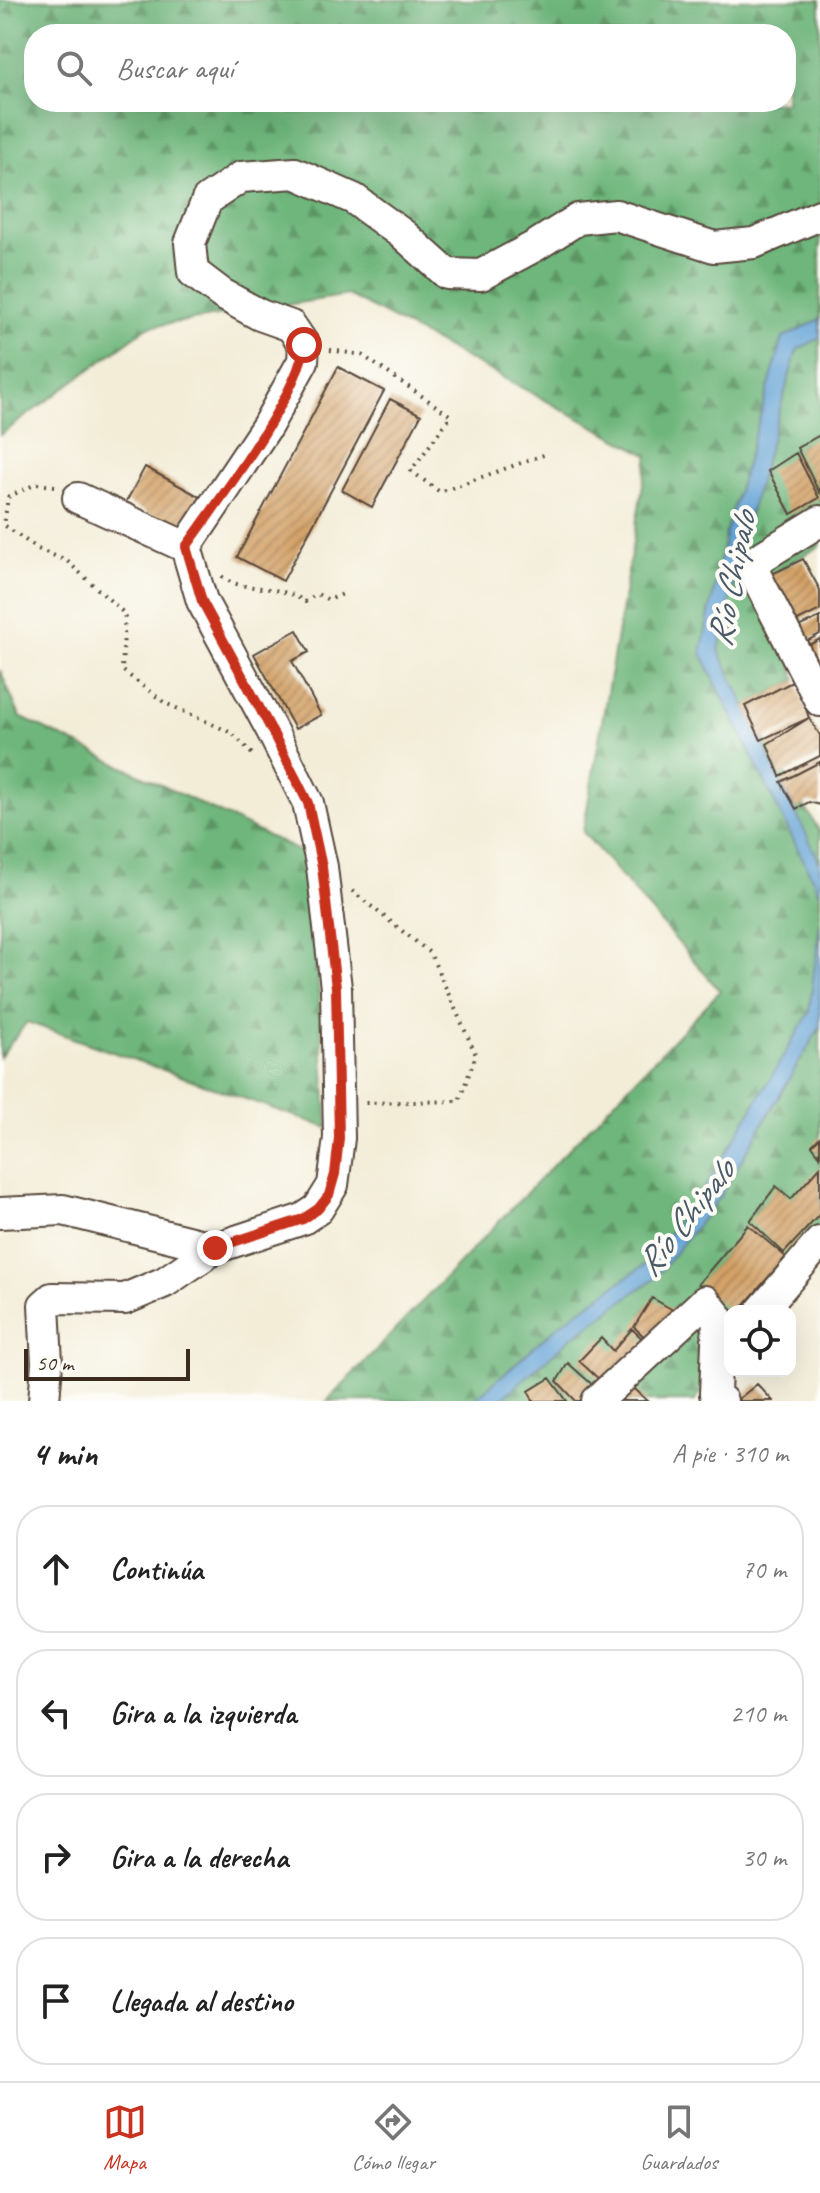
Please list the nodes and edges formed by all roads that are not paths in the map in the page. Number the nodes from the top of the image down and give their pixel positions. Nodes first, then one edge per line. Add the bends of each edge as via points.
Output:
1 (820, 215) edge
2 (78, 498) road end
3 (820, 521) edge
4 (186, 547) junction
5 (820, 701) edge
6 (0, 1213) edge
7 (820, 1242) edge
8 (215, 1248) junction
9 (766, 1305) edge
10 (724, 1366) edge
11 (717, 1399) edge
12 (44, 1401) edge
13 (597, 1401) edge

1 - 4 street via 754,243 714,247 616,215 578,219 481,275 447,274 354,199 295,173 241,177 207,200 190,243 193,272 260,315 291,326 304,345 303,361 267,426
2 - 4 street
3 - 5 street via 750,564
4 - 8 street via 202,601 308,803 322,867 336,988 340,1104 329,1195 303,1219
6 - 8 street via 63,1210
7 - 9 street
8 - 12 street via 165,1282 125,1299 52,1298 44,1305
10 - 11 street
11 - 13 street via 712,1309

